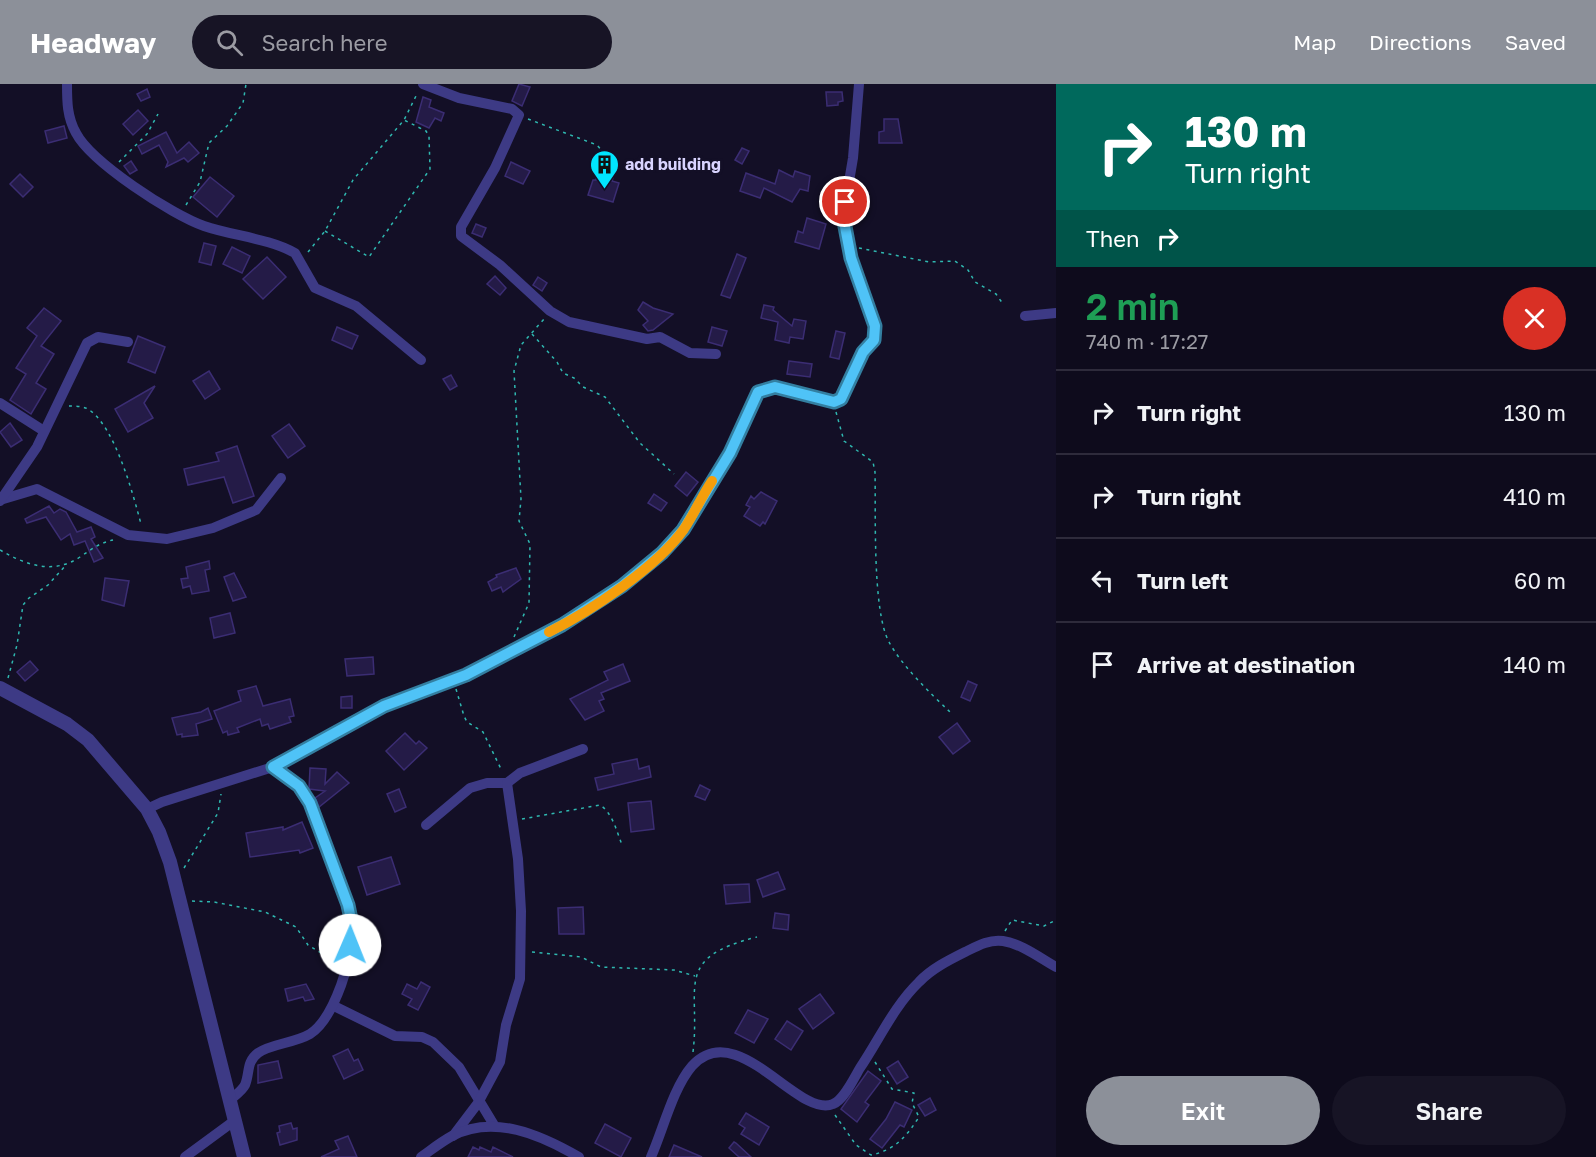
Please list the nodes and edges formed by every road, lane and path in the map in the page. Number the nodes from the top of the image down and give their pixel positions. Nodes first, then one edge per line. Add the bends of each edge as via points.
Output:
1 (67, 84) edge
2 (246, 84) edge
3 (859, 84) edge
4 (420, 88) edge
5 (158, 114) dead end
6 (519, 115) junction
7 (404, 120) junction
8 (616, 167) dead end
9 (111, 170) junction
10 (180, 214) junction
11 (325, 231) junction
12 (849, 246) junction
13 (298, 255) junction
14 (1003, 304) dead end
15 (550, 311) junction
16 (1056, 313) edge
17 (1025, 316) dead end
18 (531, 333) junction
19 (128, 342) dead end
20 (716, 354) dead end
21 (421, 360) dead end
22 (834, 402) junction
23 (0, 403) edge
24 (56, 406) junction
25 (45, 430) junction
26 (674, 474) dead end
27 (281, 478) dead end
28 (0, 501) edge
29 (128, 535) junction
30 (144, 537) junction
31 (0, 550) edge
32 (66, 565) junction
33 (506, 654) junction
34 (454, 679) junction
35 (2, 689) edge
36 (950, 712) dead end
37 (583, 749) dead end
38 (273, 767) junction
39 (507, 783) junction
40 (219, 784) junction
41 (147, 809) junction
42 (512, 820) junction
43 (426, 825) dead end
44 (622, 844) dead end
45 (175, 882) junction
46 (180, 901) junction
47 (1056, 920) edge
48 (757, 937) dead end
49 (1000, 941) junction
50 (518, 948) junction
51 (345, 967) junction
52 (1056, 967) edge
53 (695, 976) junction
54 (334, 1006) junction
55 (870, 1054) junction
56 (691, 1067) junction
57 (229, 1101) junction
58 (478, 1103) junction
59 (831, 1106) junction
60 (234, 1121) junction
61 (494, 1125) junction
62 (453, 1136) junction
63 (185, 1157) edge
64 (244, 1157) edge
65 (421, 1157) edge
66 (579, 1157) edge
67 (651, 1157) edge

1 - 9 street via 68,111 75,132
2 - 10 path via 243,103 209,143 200,182
3 - 12 street via 843,216
4 - 6 street via 512,109
4 - 7 path
5 - 9 path via 144,138
6 - 8 path via 597,145
6 - 15 street via 459,232
7 - 11 path via 353,180
7 - 11 path via 426,130 429,136 430,169 422,184 369,257
9 - 10 street
10 - 13 street
11 - 13 path via 307,252
12 - 14 path via 929,262 955,261
12 - 22 street via 875,326 874,340 863,352 841,399
13 - 21 street via 315,288 356,306
15 - 18 path
15 - 20 street via 573,324 647,339 660,337 690,353
16 - 17 street
18 - 26 path via 563,373 605,397 640,443
18 - 33 path via 518,352 514,371 519,521 530,544 530,596
19 - 24 street via 92,338
22 - 33 street via 775,387 758,392 730,453 683,530 662,553 593,606
22 - 36 path via 844,441 873,462 880,613 889,643 929,693
23 - 25 street
24 - 25 street
24 - 30 path via 82,407 96,416 121,459
25 - 28 street
27 - 30 street via 264,503 233,521 181,537
28 - 29 street via 37,489
29 - 30 street
29 - 32 path via 98,543
31 - 32 path via 35,566
32 - 35 path via 23,605 17,645
33 - 34 street
34 - 38 street via 384,706
34 - 39 path via 467,722 483,732
35 - 41 street via 67,724 88,740
37 - 39 street via 519,773
38 - 40 street
38 - 51 street via 299,786 310,803 348,905 353,929
39 - 42 street
39 - 43 street via 470,788
40 - 41 street
40 - 45 path via 222,804 218,813
41 - 45 street via 159,831
42 - 44 path via 600,806 605,808
42 - 50 street via 521,911
45 - 46 street
46 - 51 path via 214,902 265,912 296,927 308,945
46 - 57 street
47 - 49 path via 1044,926 1012,920
48 - 53 path via 721,947
49 - 52 street via 1014,944
49 - 55 street via 983,943 943,963 920,980 901,1002
50 - 53 path via 581,957 601,967 670,969
50 - 58 street via 520,979 500,1062
51 - 54 street
53 - 56 path via 692,1006 696,1026
54 - 57 street via 310,1034 261,1050 252,1058 244,1086
54 - 58 street via 395,1036 422,1037 434,1042 459,1067
55 - 59 street
55 - 59 path via 892,1089 914,1093 912,1103 919,1117 913,1126 888,1152 871,1155 856,1145
56 - 59 street via 703,1056 740,1056 813,1104
56 - 67 street
57 - 60 street
58 - 61 street
58 - 62 street
60 - 63 street
60 - 64 street
61 - 62 street
61 - 66 street via 557,1144
62 - 65 street

